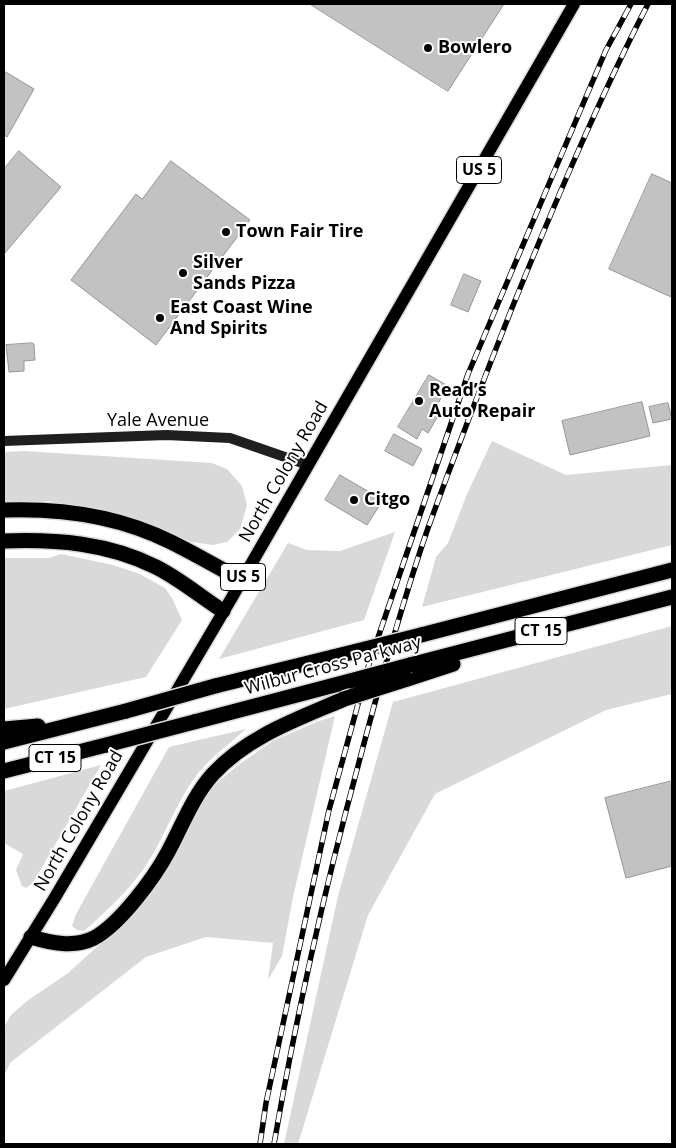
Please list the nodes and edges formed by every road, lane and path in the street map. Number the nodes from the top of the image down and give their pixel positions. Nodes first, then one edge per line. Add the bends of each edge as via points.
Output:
1 (574, 4) edge
2 (4, 441) edge
3 (308, 465) junction
4 (4, 510) edge
5 (4, 541) edge
6 (672, 570) edge
7 (241, 580) junction
8 (672, 597) edge
9 (223, 611) junction
10 (409, 672) junction
11 (89, 720) junction
12 (4, 729) edge
13 (4, 742) edge
14 (4, 771) edge
15 (31, 937) junction
16 (4, 980) edge

1 - 3 main road, North Colony Road / US 5
2 - 3 street, Yale Avenue via 166,434 230,438
3 - 7 main road, North Colony Road / US 5
4 - 7 highway via 62,511 117,522 170,541
5 - 9 highway via 60,541 126,555 157,568
6 - 11 highway, Wilbur Cross Parkway / CT 15, bridge
7 - 9 main road, North Colony Road / US 5
8 - 10 highway, CT 15 via 575,622
9 - 15 main road, North Colony Road / US 5
10 - 14 highway, Wilbur Cross Parkway / CT 15, bridge via 350,681
10 - 15 highway, bridge via 276,729 250,743 212,774 152,879 116,920 94,938 52,944
11 - 12 highway
11 - 13 highway, Wilbur Cross Parkway / CT 15
15 - 16 main road, North Colony Road / US 5

